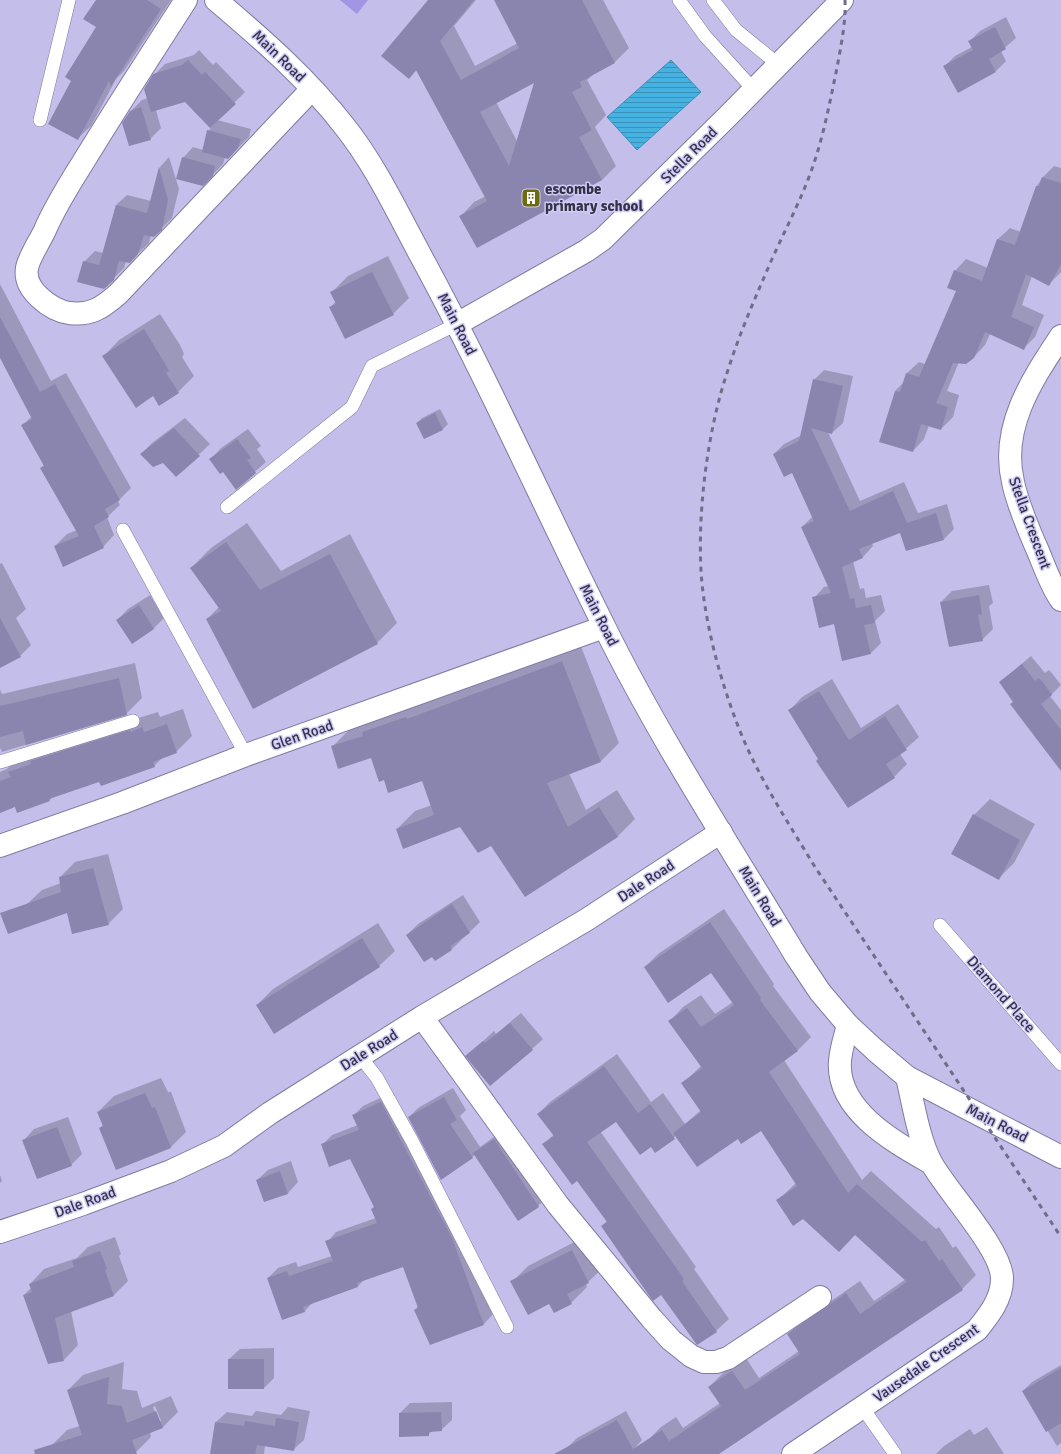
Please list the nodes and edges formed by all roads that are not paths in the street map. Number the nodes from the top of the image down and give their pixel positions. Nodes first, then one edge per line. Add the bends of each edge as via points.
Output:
1 (69, 0) edge
2 (186, 0) edge
3 (216, 0) edge
4 (679, 0) edge
5 (713, 0) edge
6 (842, 0) edge
7 (779, 65) junction
8 (312, 89) junction
9 (754, 90) junction
10 (40, 120) dead end
11 (457, 324) junction
12 (1061, 336) edge
13 (227, 507) dead end
14 (124, 530) dead end
15 (1061, 600) edge
16 (604, 627) junction
17 (133, 721) dead end
18 (246, 755) junction
19 (0, 762) edge
20 (721, 832) junction
21 (0, 846) edge
22 (940, 925) dead end
23 (422, 1017) junction
24 (848, 1025) junction
25 (360, 1056) junction
26 (1061, 1064) edge
27 (907, 1077) junction
28 (1061, 1157) edge
29 (931, 1163) junction
30 (0, 1232) edge
31 (820, 1297) dead end
32 (507, 1327) dead end
33 (862, 1407) junction
34 (793, 1454) edge
35 (895, 1454) edge

1 - 10 lane
2 - 8 street via 55,208 27,269 29,282 38,297 65,312 80,314 92,313 106,305
3 - 8 street, Main Road via 252,30
4 - 9 lane via 705,36
5 - 7 lane via 736,30
6 - 7 street, Stella Road
7 - 9 street, Stella Road
8 - 11 street, Main Road via 347,129 373,168
9 - 11 street, Stella Road via 603,239
11 - 13 lane via 372,366 352,407
11 - 16 street, Main Road
12 - 15 street, Stella Crescent via 1036,374 1016,415 1010,453 1012,482 1028,528 1054,590
14 - 18 lane
16 - 18 street, Glen Road
16 - 20 street, Main Road via 649,711
17 - 19 lane
18 - 21 street, Glen Road
20 - 23 street, Dale Road via 586,920
20 - 24 street, Main Road via 796,956 820,992
22 - 26 lane, Diamond Place
23 - 25 street, Dale Road
23 - 31 street via 558,1205 652,1319 671,1340 691,1356 704,1362 728,1358
24 - 27 street, Main Road
24 - 29 street, Vausedale Crescent via 840,1062 845,1090 854,1105 888,1137
25 - 30 street, Dale Road via 270,1113 224,1146 171,1171
25 - 32 lane via 377,1078 412,1141
27 - 28 street, Main Road
27 - 29 street, Vausedale Crescent via 920,1132
29 - 33 street, Vausedale Crescent via 995,1255 1002,1279 995,1306 977,1330
33 - 34 street, Vausedale Crescent
33 - 35 lane

